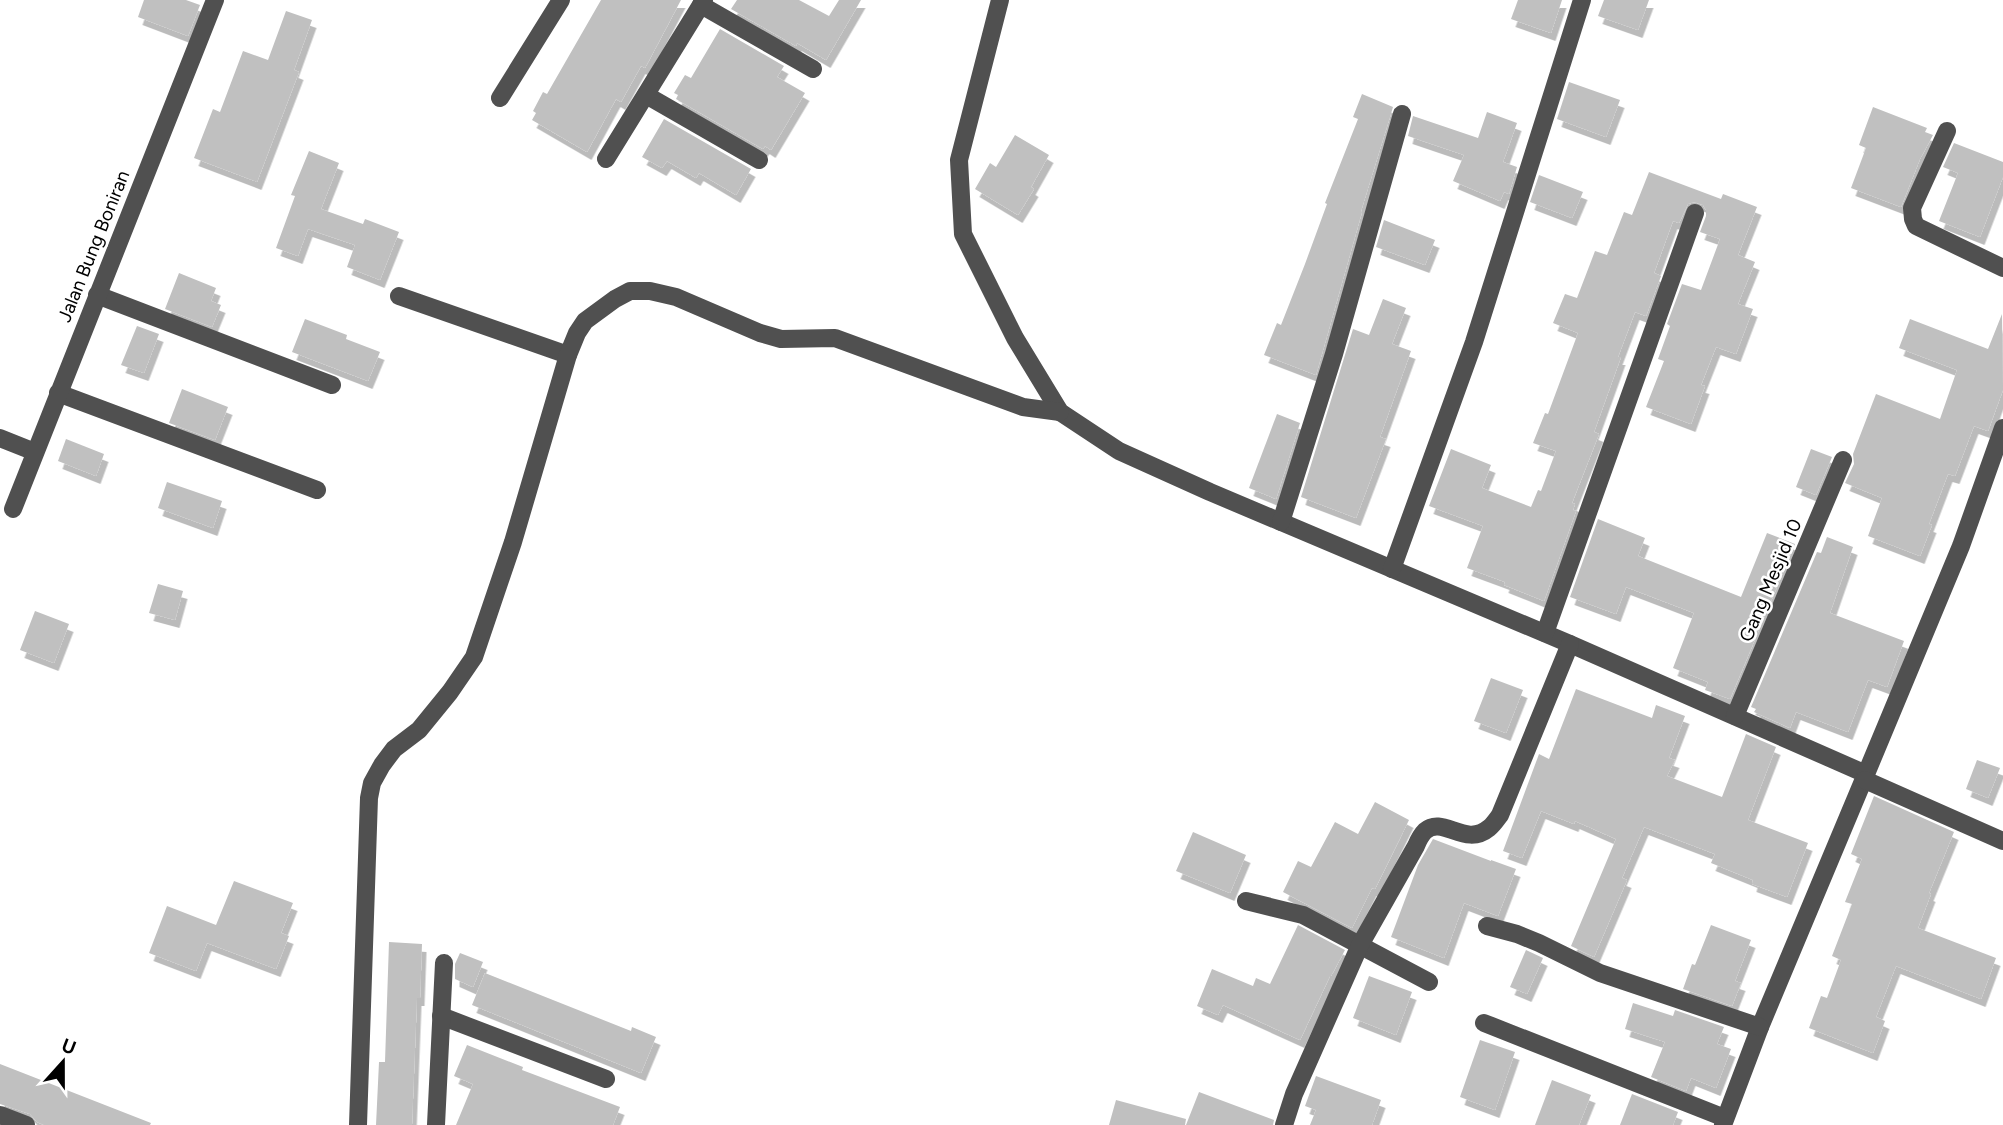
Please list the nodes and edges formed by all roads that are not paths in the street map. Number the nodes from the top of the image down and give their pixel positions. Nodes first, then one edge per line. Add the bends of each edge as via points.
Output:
1 (215, 0) edge
2 (561, 0) edge
3 (1000, 0) edge
4 (1583, 0) edge
5 (703, 2) edge
6 (813, 69) dead end
7 (646, 95) junction
8 (500, 98) dead end
9 (1402, 114) dead end
10 (1947, 131) dead end
11 (606, 159) dead end
12 (759, 160) dead end
13 (1695, 213) dead end
14 (2003, 268) edge
15 (97, 295) junction
16 (399, 296) dead end
17 (568, 355) junction
18 (332, 385) dead end
19 (58, 393) junction
20 (1060, 412) junction
21 (2003, 428) edge
22 (0, 438) edge
23 (35, 452) junction
24 (1843, 460) dead end
25 (317, 490) dead end
26 (13, 509) dead end
27 (1282, 522) junction
28 (1392, 569) junction
29 (1545, 633) junction
30 (1570, 643) junction
31 (1735, 716) junction
32 (1865, 777) junction
33 (2003, 842) edge
34 (1245, 901) dead end
35 (1487, 926) dead end
36 (1360, 945) junction
37 (444, 963) dead end
38 (1429, 982) dead end
39 (441, 1016) junction
40 (1484, 1023) dead end
41 (1760, 1027) junction
42 (606, 1079) dead end
43 (0, 1115) edge
44 (1724, 1121) edge
45 (26, 1125) edge
46 (358, 1125) edge
47 (436, 1125) edge
48 (1284, 1125) edge

1 - 15 street, Jalan Bung Boniran
2 - 8 street
3 - 20 street via 959,160 963,234 1015,338
4 - 28 street via 1475,342
5 - 6 street
5 - 7 street
7 - 11 street
7 - 12 street
9 - 27 street
10 - 14 street via 1912,208 1913,219 1916,226
13 - 29 street
15 - 18 street
15 - 19 street, Jalan Bung Boniran
16 - 17 street
17 - 20 street via 585,321 630,291 650,291 676,297 760,333 781,339 835,338 1023,407
17 - 46 street via 474,657 419,730 394,749 372,783
19 - 23 street, Jalan Bung Boniran
19 - 25 street
20 - 27 street via 1119,451
21 - 32 street via 1961,546
22 - 23 street
23 - 26 street, Jalan Bung Boniran
24 - 31 street, Gang Mesjid 10
27 - 28 street
28 - 29 street
29 - 30 street
30 - 31 street
30 - 36 street via 1500,815 1481,833 1459,835 1446,827 1424,832
31 - 32 street
32 - 33 street
32 - 41 street
34 - 36 street via 1303,915
35 - 41 street via 1539,943 1600,973
36 - 38 street
36 - 48 street
37 - 39 street
39 - 42 street
39 - 47 street
40 - 44 street
41 - 44 street
43 - 45 street

